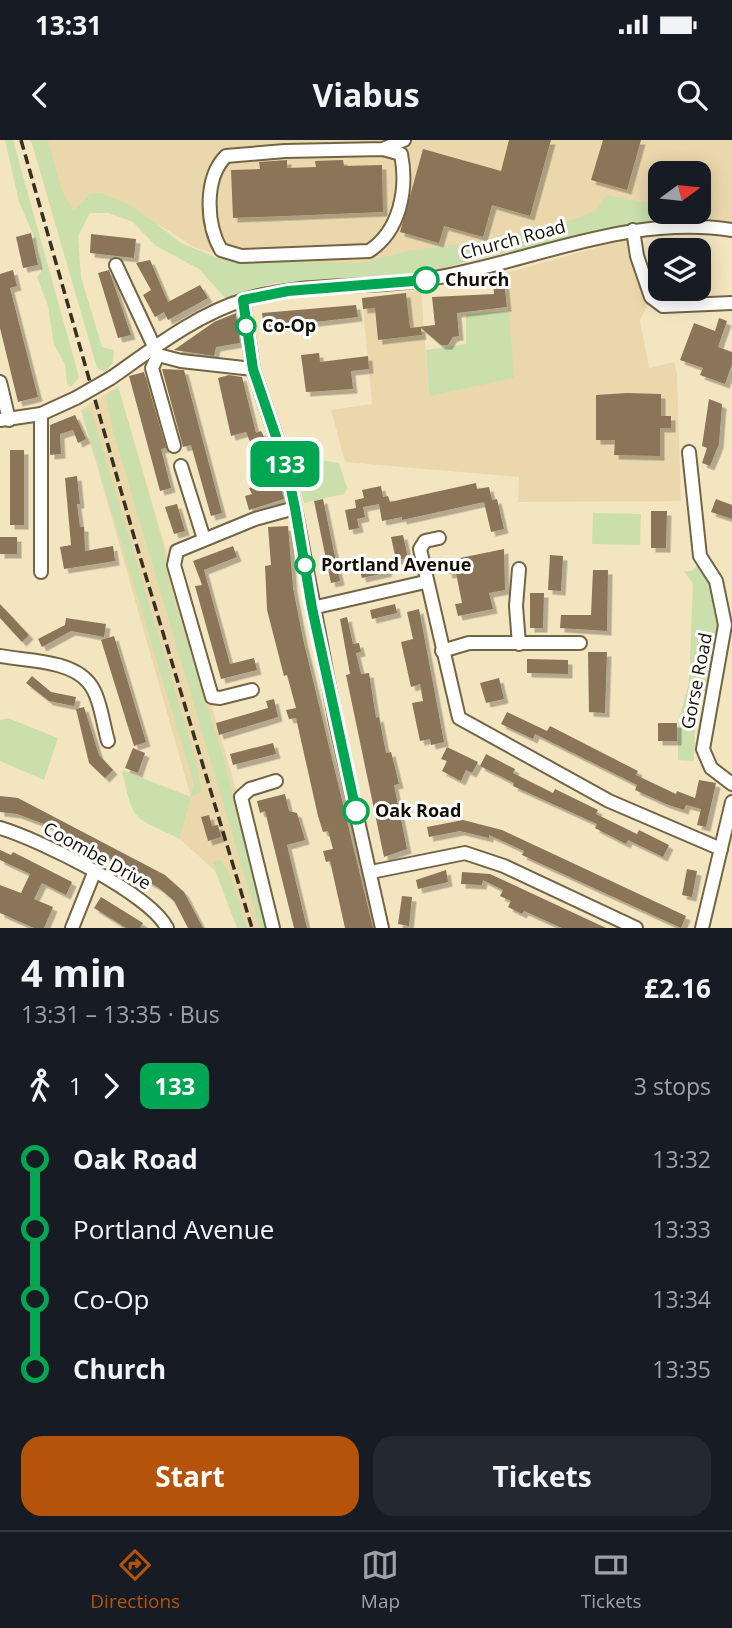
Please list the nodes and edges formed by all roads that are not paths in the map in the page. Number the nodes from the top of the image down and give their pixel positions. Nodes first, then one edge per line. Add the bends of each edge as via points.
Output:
1 (404, 140) edge
2 (383, 149) junction
3 (633, 230) junction
4 (732, 230) edge
5 (116, 265) dead end
6 (243, 300) junction
7 (732, 303) edge
8 (156, 351) junction
9 (253, 369) junction
10 (0, 382) edge
11 (41, 414) junction
12 (4, 420) edge
13 (174, 446) dead end
14 (689, 452) dead end
15 (181, 466) dead end
16 (295, 508) junction
17 (439, 538) dead end
18 (204, 539) junction
19 (519, 569) dead end
20 (40, 572) dead end
21 (425, 582) junction
22 (312, 608) junction
23 (580, 643) dead end
24 (519, 644) junction
25 (442, 651) junction
26 (0, 656) edge
27 (252, 690) dead end
28 (108, 741) dead end
29 (276, 781) dead end
30 (732, 784) edge
31 (732, 802) edge
32 (0, 828) edge
33 (721, 849) junction
34 (371, 872) junction
35 (94, 873) junction
36 (72, 928) edge
37 (167, 928) edge
38 (273, 928) edge
39 (382, 928) edge
40 (636, 928) edge
41 (702, 928) edge

1 - 2 street
2 - 2 street via 226,156 212,175 211,233 221,250 241,256 369,251 386,240 395,224 405,176 401,154
3 - 4 street, Church Road
3 - 6 street, Church Road via 426,280 288,291
3 - 7 street via 651,297 663,306
5 - 8 street
6 - 8 street, Church Road
6 - 9 street
8 - 9 street via 181,361
8 - 11 street, Church Road, bridge
8 - 13 street via 152,368
9 - 16 street via 286,466
10 - 12 street
11 - 12 street, Church Road
11 - 20 street
14 - 30 street, Gorse Road via 700,556 716,581 725,625 703,749 711,768
15 - 18 street
16 - 18 street
16 - 22 street
17 - 21 street via 425,541 420,549
18 - 27 street via 177,551 174,565 212,697
19 - 24 street
21 - 22 street
21 - 25 street
22 - 34 street
23 - 24 street
24 - 25 street via 468,643
25 - 33 street via 459,718 609,801
26 - 28 street via 67,668 81,676 91,684
29 - 38 street via 250,789 241,797
31 - 33 street
32 - 35 street, Coombe Drive via 29,838
33 - 41 street
34 - 39 street
34 - 40 street via 466,853
35 - 36 street
35 - 37 street, Coombe Drive via 154,908

